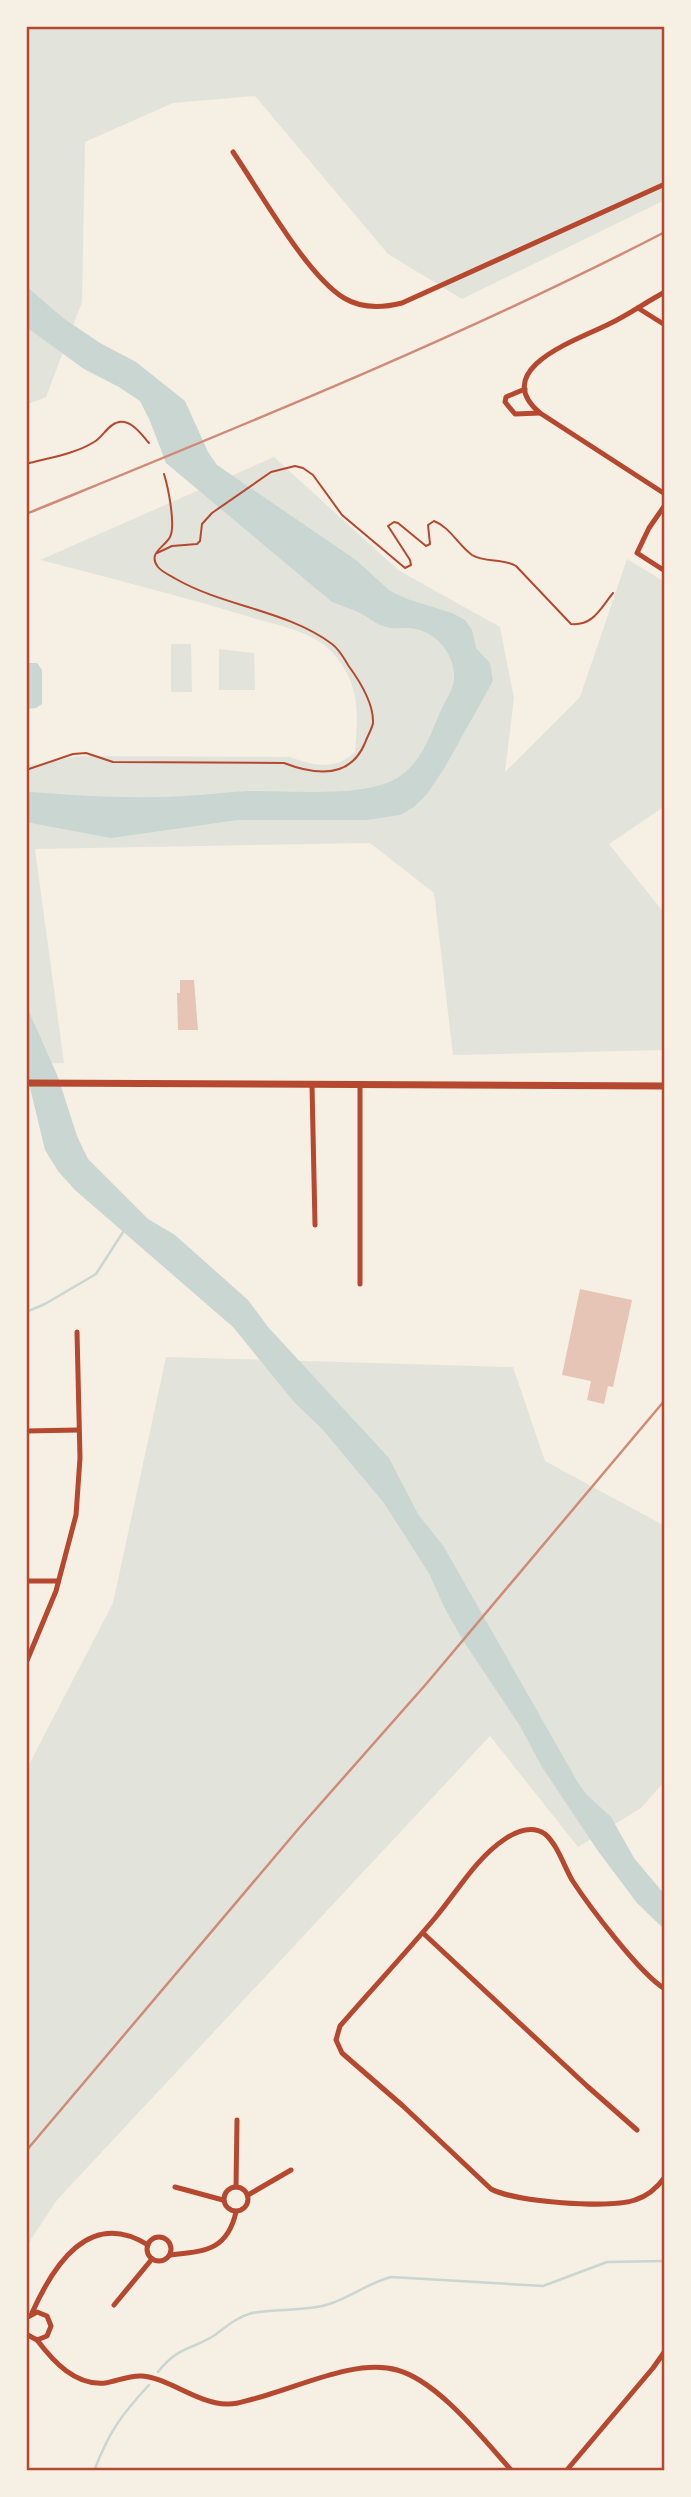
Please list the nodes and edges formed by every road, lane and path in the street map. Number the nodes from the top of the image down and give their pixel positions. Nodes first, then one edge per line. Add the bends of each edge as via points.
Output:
1 (233, 152) dead end
2 (665, 184) edge
3 (665, 292) edge
4 (638, 308) junction
5 (665, 325) edge
6 (525, 388) junction
7 (540, 413) junction
8 (149, 443) dead end
9 (26, 464) edge
10 (164, 474) dead end
11 (665, 494) edge
12 (665, 505) edge
13 (156, 553) junction
14 (665, 571) edge
15 (612, 593) dead end
16 (26, 770) edge
17 (26, 1083) edge
18 (312, 1085) junction
19 (360, 1086) junction
20 (665, 1086) edge
21 (315, 1225) dead end
22 (360, 1284) dead end
23 (77, 1332) dead end
24 (26, 1430) edge
25 (78, 1430) junction
26 (26, 1581) edge
27 (58, 1581) junction
28 (26, 1663) edge
29 (423, 1933) junction
30 (665, 1989) edge
31 (237, 2120) dead end
32 (637, 2130) dead end
33 (291, 2170) dead end
34 (665, 2178) edge
35 (175, 2187) dead end
36 (236, 2187) junction
37 (248, 2195) junction
38 (223, 2200) junction
39 (236, 2212) junction
40 (148, 2245) junction
41 (170, 2255) junction
42 (152, 2259) junction
43 (114, 2305) dead end
44 (29, 2315) edge
45 (26, 2334) edge
46 (37, 2340) junction
47 (665, 2351) edge
48 (512, 2471) edge
49 (566, 2471) edge

1 - 2 street via 314,271 344,298 366,306 402,303
3 - 4 street
4 - 5 street
4 - 6 street via 543,359 529,371
6 - 7 street via 529,402
6 - 7 street via 506,397 505,402 515,414
7 - 11 street
8 - 9 path via 128,423 120,422 92,444
10 - 13 path via 172,529
12 - 14 street via 637,553
13 - 15 path via 197,544 202,524 212,513 266,476 295,466 313,475 342,515 405,568 410,560 388,529 389,523 398,523 426,546 430,544 429,522 441,524 473,555 516,566 571,624 592,621
13 - 16 path via 159,569 192,588 301,625 335,646 365,687 373,723 359,756 346,767 304,771 284,763 113,761 86,753
17 - 18 main road
18 - 19 main road
18 - 21 street
19 - 20 main road
19 - 22 street
23 - 25 street
24 - 25 street
25 - 27 street via 76,1515
26 - 27 street
27 - 28 street
29 - 30 street via 495,1846 518,1831 534,1830 550,1841 598,1915 650,1978
29 - 32 street
29 - 34 street via 340,2026 336,2040 342,2053 491,2189 506,2196 623,2203 649,2193
31 - 36 street
33 - 37 street
35 - 38 street
36 - 37 street
36 - 38 street via 227,2191
37 - 39 street via 245,2209
38 - 39 street via 227,2209
39 - 41 street via 223,2242 204,2251
40 - 41 street via 159,2237 168,2240
40 - 42 street
40 - 44 street via 133,2236 103,2233 88,2239 67,2253
41 - 42 street via 159,2262
42 - 43 street
44 - 46 street via 47,2316 51,2326 47,2336
45 - 46 street
46 - 48 street via 56,2364 89,2383 140,2376 228,2404 276,2394 328,2375 374,2367 397,2370 423,2382 465,2419
47 - 49 street

